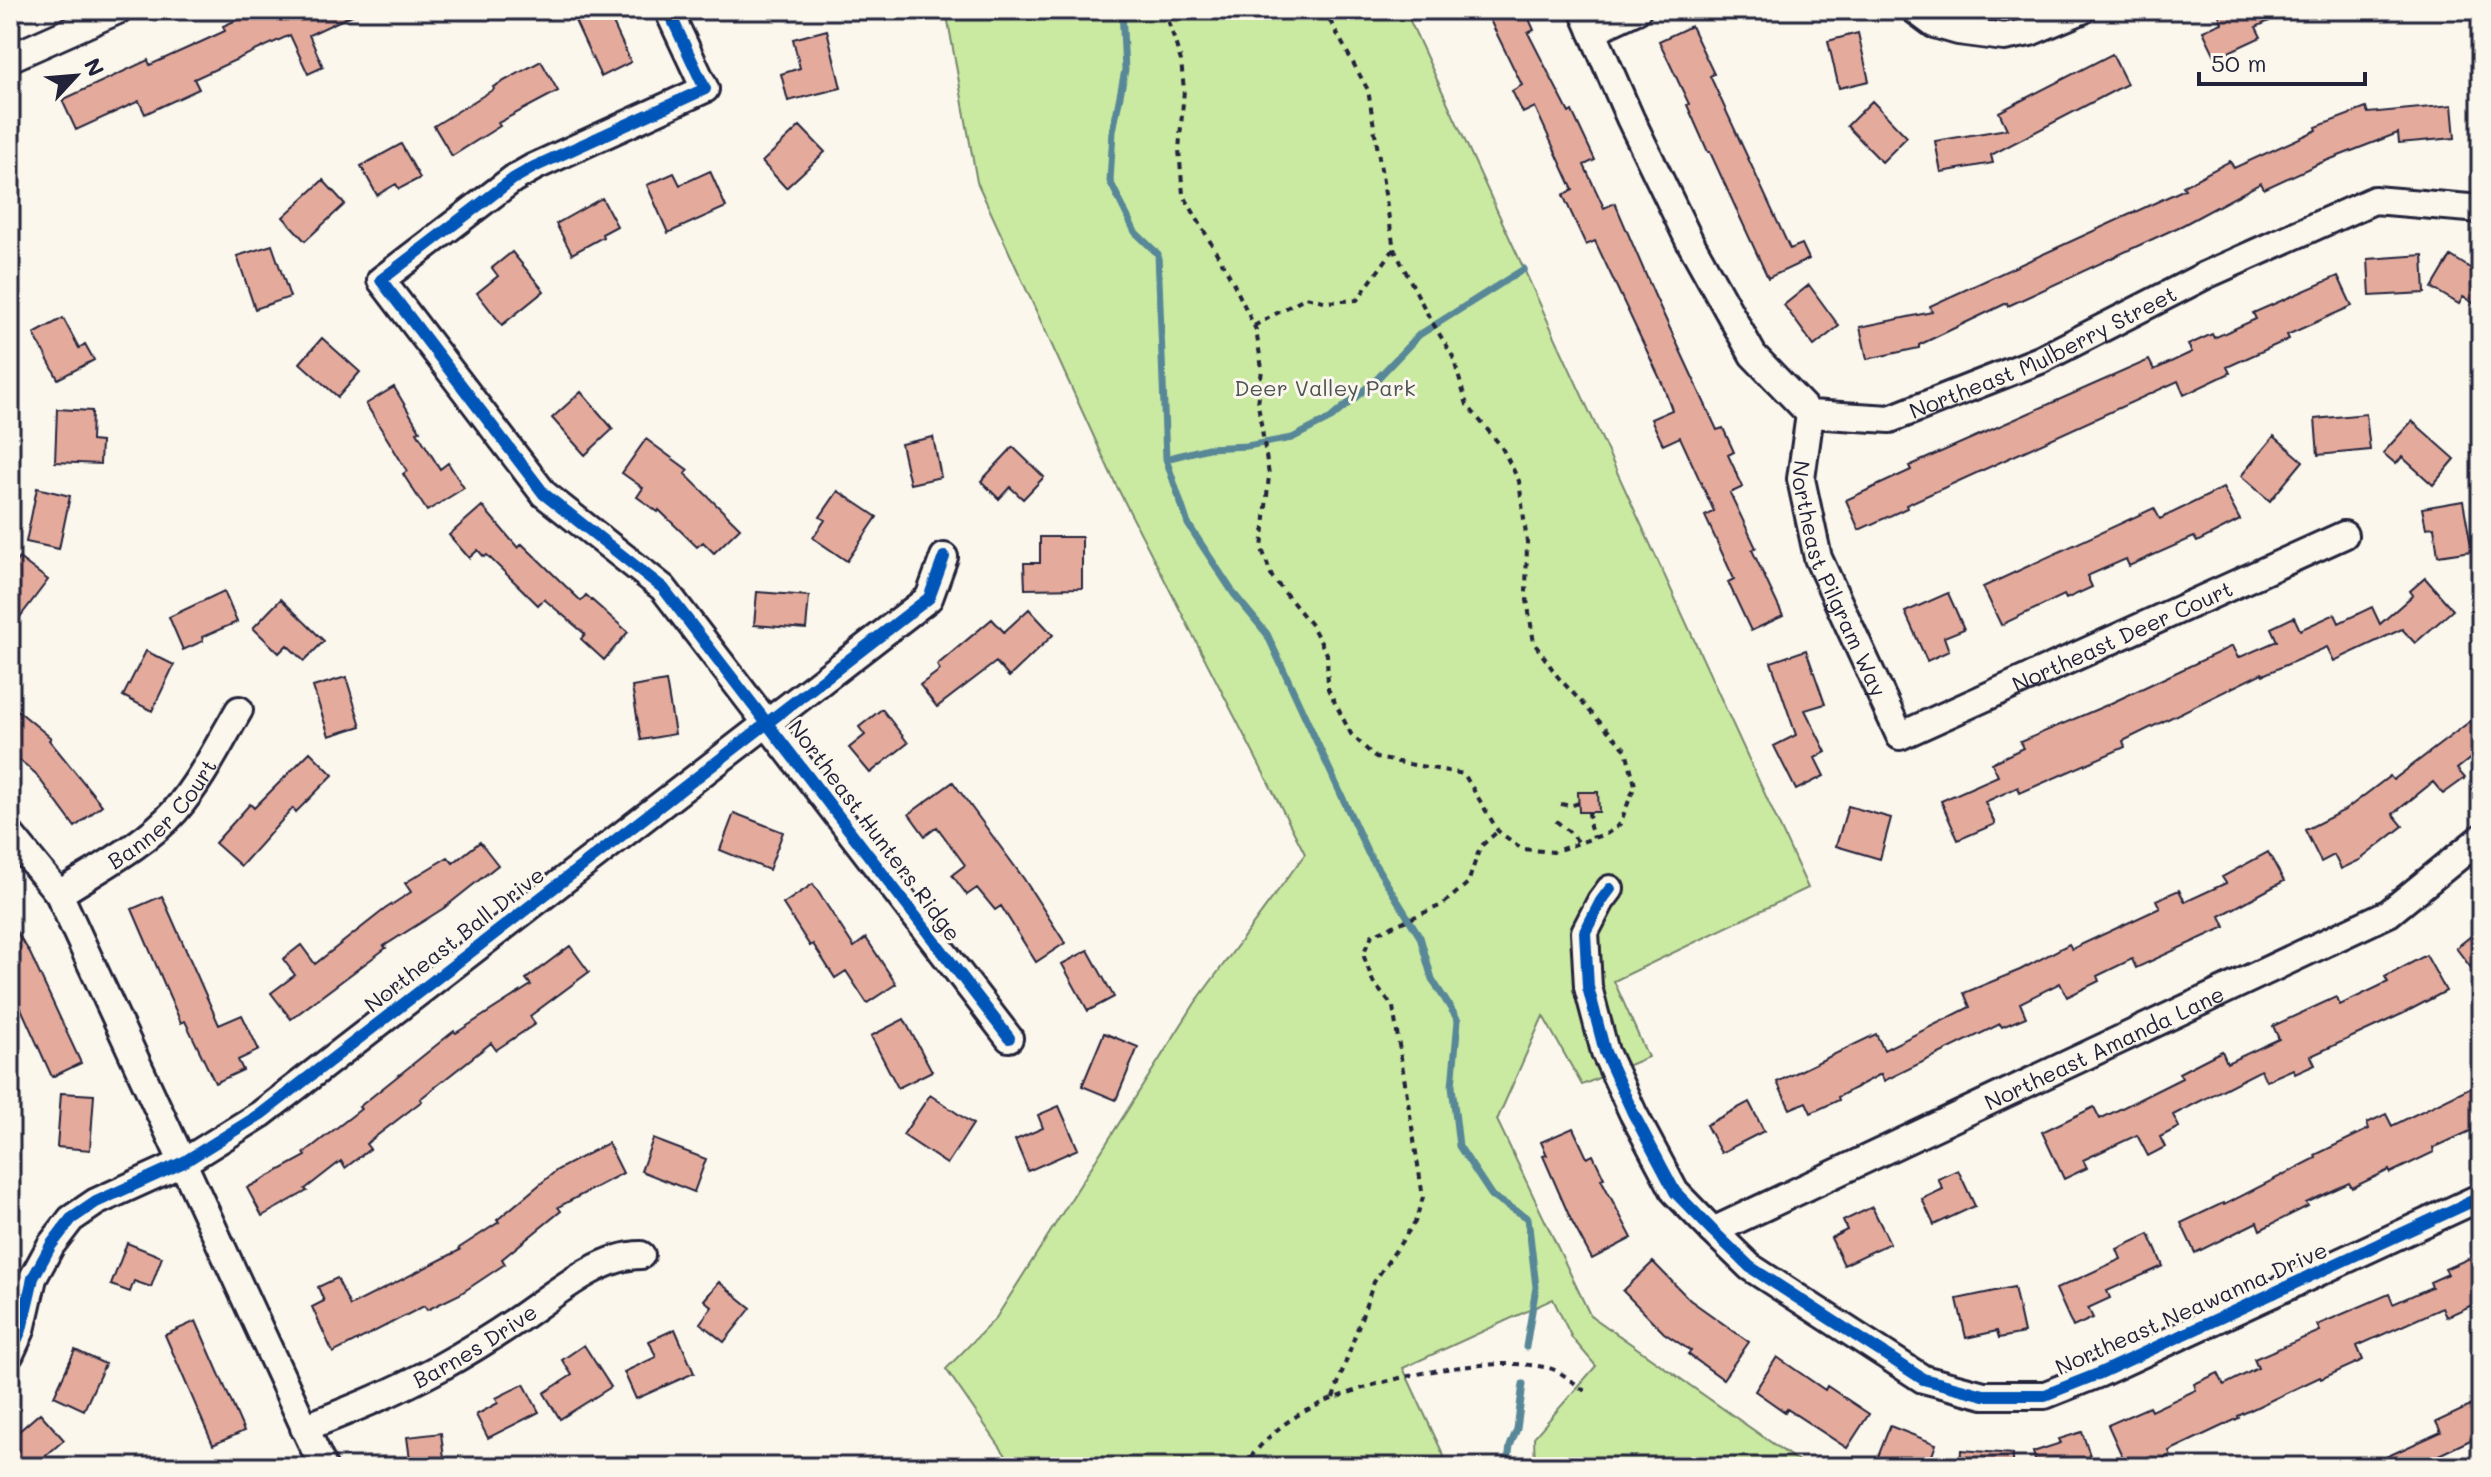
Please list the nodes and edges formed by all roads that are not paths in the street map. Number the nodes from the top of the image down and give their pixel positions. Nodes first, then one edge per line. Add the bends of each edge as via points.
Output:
1 (118, 10) edge
2 (668, 10) edge
3 (1637, 10) edge
4 (1915, 10) edge
5 (2082, 10) edge
6 (1588, 21) edge
7 (10, 58) edge
8 (2481, 209) edge
9 (1810, 414) junction
10 (2344, 535) dead end
11 (944, 557) dead end
12 (239, 710) dead end
13 (769, 723) junction
14 (1900, 736) joint
15 (10, 834) edge
16 (2481, 838) edge
17 (1610, 889) dead end
18 (59, 894) junction
19 (1009, 1038) dead end
20 (184, 1162) junction
21 (2481, 1197) edge
22 (1713, 1231) junction
23 (641, 1255) dead end
24 (10, 1354) edge
25 (304, 1428) junction
26 (323, 1467) edge

1 - 7 street
2 - 13 street, Northeast Hunters Ridge via 705,89 513,179 381,280 544,494 663,588
3 - 6 street
4 - 5 street via 1934,24 2004,37
6 - 9 street via 1689,240 1753,355
8 - 9 street, Northeast Mulberry Street via 2374,200 2206,275 2040,360 1890,419
9 - 14 street, Northeast Pilgram Way via 1801,479 1818,558
10 - 14 street, Northeast Deer Court
11 - 13 street, Northeast Ball Drive via 929,598
12 - 18 street, Banner Court via 174,812 145,838
13 - 19 street, Northeast Hunters Ridge
13 - 20 street, Northeast Ball Drive via 261,1114
15 - 18 street
16 - 22 street, Northeast Amanda Lane via 2389,913
17 - 22 street, Northeast Neawanna Drive via 1585,932 1588,987 1605,1052 1675,1192
18 - 20 street
20 - 24 street, Northeast Ball Drive via 71,1219 33,1278
20 - 25 street
21 - 22 street, Northeast Neawanna Drive via 2045,1395 1984,1395 1923,1379 1750,1267
23 - 25 street, Barnes Drive via 600,1265 436,1370
25 - 26 street

